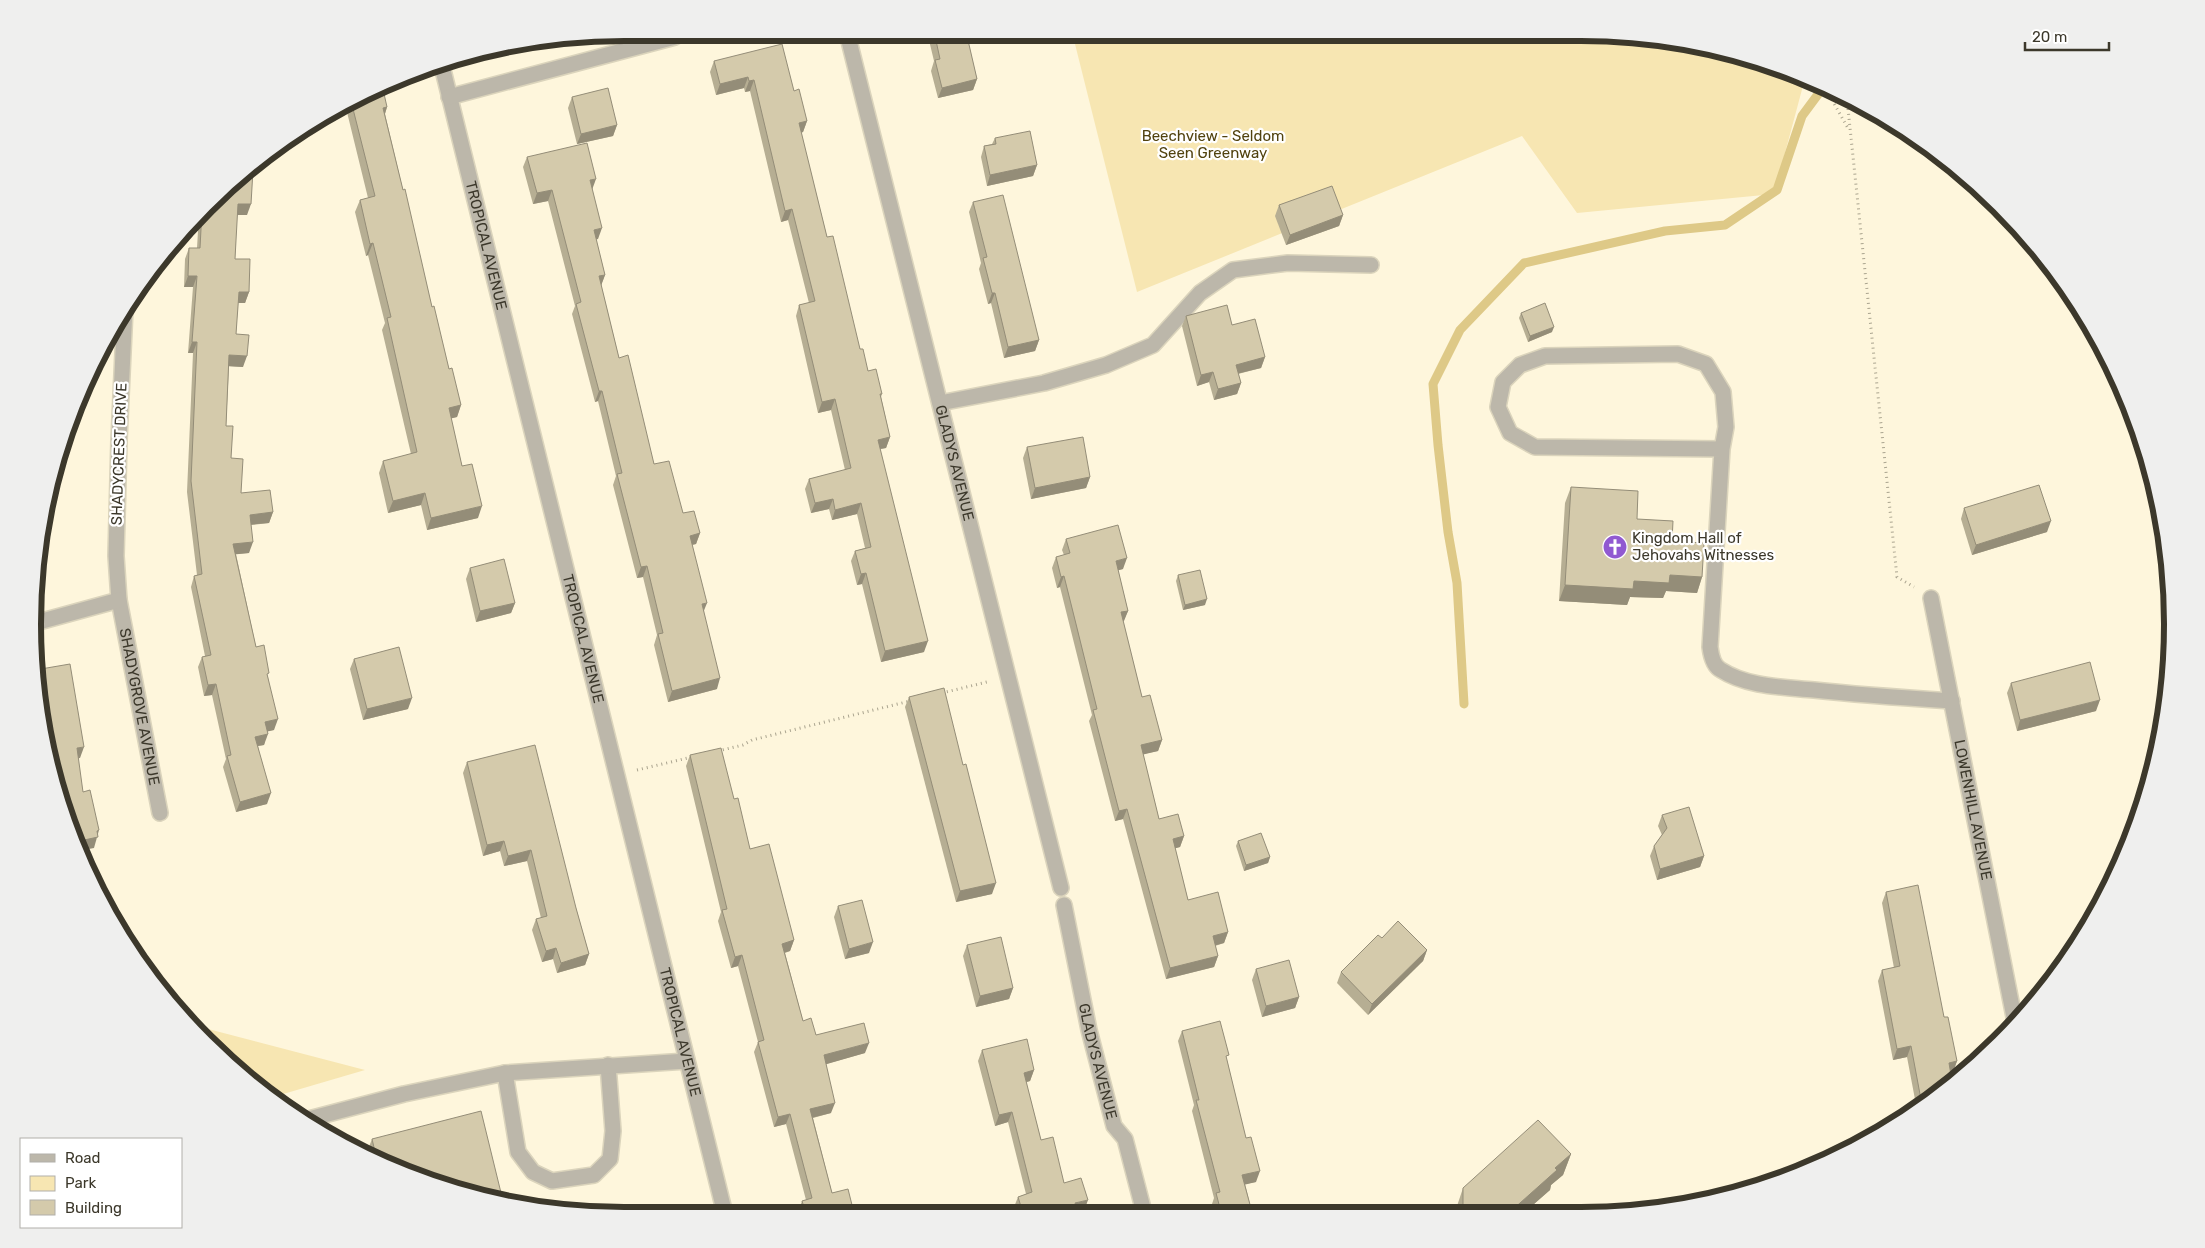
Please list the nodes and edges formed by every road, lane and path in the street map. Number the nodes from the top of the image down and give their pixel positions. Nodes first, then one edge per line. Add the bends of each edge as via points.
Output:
1 (660, 41) edge
2 (849, 41) edge
3 (443, 70) edge
4 (449, 97) junction
5 (1830, 97) edge
6 (1848, 106) edge
7 (1850, 133) junction
8 (1371, 265) dead end
9 (124, 324) edge
10 (940, 402) junction
11 (1722, 449) junction
12 (1932, 598) joint
13 (119, 600) junction
14 (41, 621) edge
15 (1010, 677) junction
16 (933, 695) edge
17 (914, 700) edge
18 (1952, 701) junction
19 (715, 752) edge
20 (696, 756) edge
21 (641, 769) dead end
22 (160, 813) dead end
23 (1061, 888) dead end
24 (1064, 904) dead end
25 (2013, 1014) edge
26 (688, 1061) junction
27 (608, 1065) junction
28 (505, 1073) junction
29 (314, 1118) edge
30 (722, 1207) edge
31 (1143, 1207) edge

1 - 4 street
2 - 10 street, GLADYS AVENUE
3 - 4 street, TROPICAL AVENUE
4 - 26 street, TROPICAL AVENUE
5 - 7 path
6 - 7 path
7 - 12 path via 1897,578
8 - 10 street via 1288,263 1233,270 1200,293 1153,345 1106,365 1044,383
9 - 13 street, SHADYCREST DRIVE via 117,537
10 - 15 street, GLADYS AVENUE
11 - 11 street via 1726,426 1723,392 1706,364 1678,354 1545,356 1520,365 1503,382 1498,407 1510,433 1535,447
11 - 18 street via 1710,647 1718,669 1771,686
12 - 18 street, LOWENHILL AVENUE
13 - 14 street
13 - 22 street, SHADYGROVE AVENUE
15 - 16 path
15 - 23 street, GLADYS AVENUE
17 - 19 path
18 - 25 street, LOWENHILL AVENUE
20 - 21 path
24 - 31 street, GLADYS AVENUE via 1089,1030 1114,1126 1125,1139
26 - 27 street
26 - 30 street, TROPICAL AVENUE
27 - 28 street
27 - 28 street via 613,1131 610,1158 594,1174 552,1182 533,1172 518,1152
28 - 29 street via 404,1094

